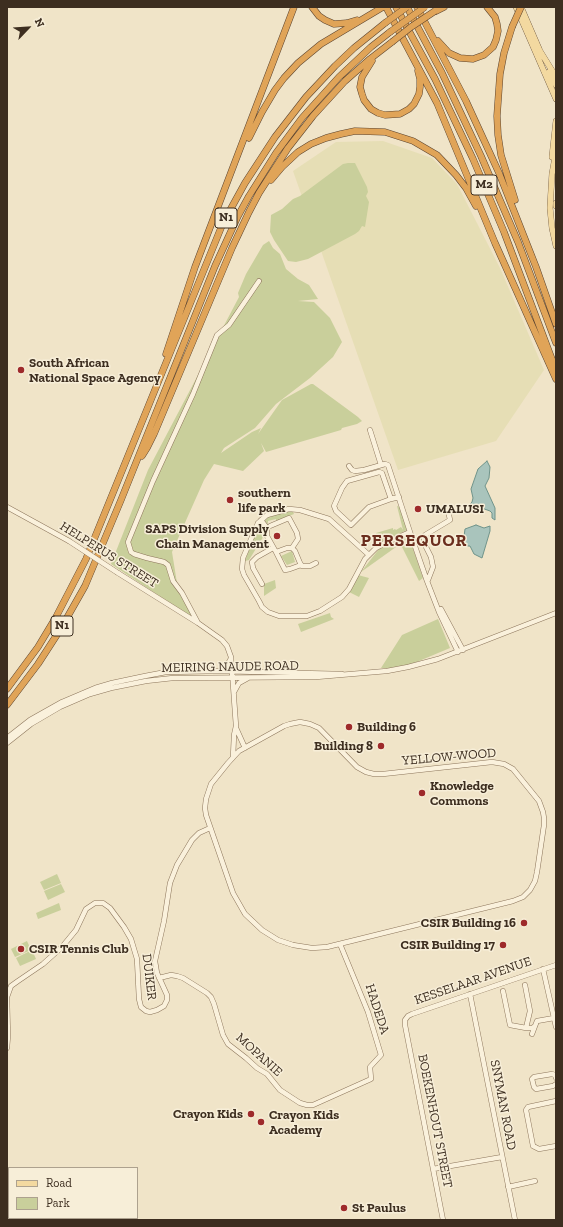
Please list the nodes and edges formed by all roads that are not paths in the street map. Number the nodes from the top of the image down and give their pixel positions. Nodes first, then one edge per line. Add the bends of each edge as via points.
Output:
1 (294, 7) edge
2 (312, 7) edge
3 (396, 7) edge
4 (407, 7) edge
5 (417, 7) edge
6 (425, 7) edge
7 (487, 7) edge
8 (516, 7) edge
9 (521, 7) edge
10 (385, 8) edge
11 (439, 9) edge
12 (375, 11) junction
13 (422, 16) junction
14 (400, 34) junction
15 (391, 43) junction
16 (540, 51) junction
17 (556, 77) edge
18 (556, 85) edge
19 (556, 100) edge
20 (556, 121) edge
21 (556, 152) edge
22 (553, 165) junction
23 (224, 190) junction
24 (247, 216) junction
25 (495, 243) junction
26 (556, 246) edge
27 (536, 267) junction
28 (259, 281) dead end
29 (556, 324) edge
30 (556, 343) edge
31 (556, 370) edge
32 (556, 379) edge
33 (370, 430) dead end
34 (130, 452) junction
35 (137, 461) junction
36 (381, 465) junction
37 (349, 466) dead end
38 (398, 497) junction
39 (392, 500) junction
40 (7, 507) edge
41 (450, 515) dead end
42 (260, 521) junction
43 (351, 525) junction
44 (270, 526) dead end
45 (344, 532) junction
46 (410, 532) junction
47 (292, 548) junction
48 (274, 550) junction
49 (369, 555) junction
50 (316, 563) dead end
51 (301, 565) junction
52 (428, 580) dead end
53 (262, 584) dead end
54 (556, 613) edge
55 (198, 623) junction
56 (460, 651) junction
57 (231, 657) junction
58 (220, 671) junction
59 (232, 674) junction
60 (348, 674) junction
61 (252, 677) junction
62 (7, 689) edge
63 (234, 692) junction
64 (7, 705) edge
65 (236, 728) junction
66 (7, 738) edge
67 (7, 742) edge
68 (244, 748) junction
69 (233, 757) junction
70 (210, 828) junction
71 (340, 944) junction
72 (556, 965) edge
73 (543, 969) junction
74 (158, 978) junction
75 (525, 984) dead end
76 (503, 991) dead end
77 (470, 994) junction
78 (554, 1018) junction
79 (405, 1025) joint
80 (535, 1026) junction
81 (526, 1028) junction
82 (556, 1028) edge
83 (532, 1034) dead end
84 (7, 1048) edge
85 (556, 1078) edge
86 (371, 1079) joint
87 (556, 1084) edge
88 (556, 1101) edge
89 (556, 1146) edge
90 (502, 1157) junction
91 (433, 1169) junction
92 (535, 1181) dead end
93 (508, 1187) junction
94 (443, 1220) edge
95 (515, 1220) edge

1 - 23 highway
2 - 12 highway via 322,18 338,24 352,22
3 - 31 highway, M2 via 435,79 473,159
4 - 30 highway, M2 via 485,163
4 - 34 highway, N1, bridge via 354,48 306,96 245,183 223,223
5 - 13 highway
6 - 35 highway, N1, bridge via 390,32 338,77 273,158 238,216 215,266
7 - 13 highway via 496,20 496,40 488,52 472,59 460,58 446,50
8 - 19 main road
9 - 16 main road
9 - 27 highway, bridge via 512,27 498,81 498,135 506,173
10 - 12 highway
10 - 14 highway
11 - 15 highway, bridge
12 - 23 highway via 314,49 284,78 262,112
13 - 27 highway via 483,138 510,198
14 - 15 highway via 419,74 420,91 414,104 407,110 396,115 385,115 367,105 360,83 369,64
14 - 25 highway via 437,102
15 - 24 highway via 345,81 313,116 272,172
16 - 17 main road
16 - 18 main road
20 - 22 main road
21 - 22 main road
22 - 26 main road via 550,208
23 - 34 highway via 163,362 130,445
24 - 25 highway via 276,173 293,157 319,140 363,131 390,133 431,151 447,164 466,188
24 - 35 highway via 154,434
25 - 32 highway
27 - 29 highway
28 - 55 street via 229,325 213,342 128,542 134,554 164,562 168,566 173,581
33 - 36 street
34 - 62 highway, N1 via 72,587 38,646
35 - 64 highway, N1 via 78,597 38,664
36 - 37 street via 355,471
36 - 38 street via 386,464 389,468
38 - 39 street
38 - 46 street
39 - 43 street via 369,507
39 - 43 street via 381,472 347,481 334,506
40 - 55 street, HELPERUS STREET, bridge via 69,541
41 - 52 street via 450,520 426,535 424,540 433,568
42 - 45 street via 267,515 297,509 329,519
42 - 48 street via 267,528 267,536
42 - 49 street via 243,558 242,566 244,575 270,614 307,616 342,598
43 - 45 street
44 - 47 street via 289,518 298,536
45 - 49 street
46 - 49 street via 379,546
46 - 56 street via 437,605 442,610
47 - 48 street
47 - 51 street
48 - 51 street via 285,570
48 - 53 street via 252,561
50 - 51 street
54 - 56 street, MEIRING NAUDE ROAD
55 - 57 street, HELPERUS STREET via 224,642
56 - 60 street, MEIRING NAUDE ROAD via 399,670
57 - 58 street via 229,664
57 - 59 street
58 - 59 street, MEIRING NAUDE ROAD
58 - 66 street, MEIRING NAUDE ROAD via 166,672 106,685 62,702 30,720
59 - 60 street, MEIRING NAUDE ROAD
59 - 61 street, MEIRING NAUDE ROAD
59 - 63 street
59 - 67 street, MEIRING NAUDE ROAD via 159,679 100,691 60,706
60 - 61 street, MEIRING NAUDE ROAD
61 - 63 street via 240,682
63 - 65 street
65 - 68 street
65 - 69 street
68 - 69 street, YELLOW-WOOD
68 - 71 street, YELLOW-WOOD via 286,725 304,722 319,728 357,767 368,773 383,774 486,762 499,763 517,774 541,804 544,823 537,872 533,885 518,900
69 - 70 street, YELLOW-WOOD via 211,784 207,793 205,808
70 - 71 street, YELLOW-WOOD via 235,896 245,914 258,926 278,940 293,945 316,948
70 - 74 street, DUIKER via 192,840 170,883 156,955
71 - 86 street, HADEDA via 368,1012 380,1053 380,1057 370,1067
72 - 73 street, KESSELAAR AVENUE
73 - 77 street, KESSELAAR AVENUE
73 - 78 street
74 - 84 street, DUIKER via 167,995 166,1002 158,1010 146,1011 140,1004 137,958 130,937 109,908 103,903 95,903 86,909 76,930 62,948 11,986 7,997
74 - 86 street, MOPANIE via 177,976 207,993 214,1004 228,1044 267,1074 280,1090 300,1103 317,1104
75 - 81 street via 530,1012
76 - 81 street via 510,1025
77 - 79 street, KESSELAAR AVENUE via 409,1015
77 - 90 street, SNYMAN ROAD
78 - 80 street via 537,1021
78 - 82 street
79 - 91 street, BOEKENHOUT STREET
80 - 81 street
80 - 83 street
85 - 87 street via 552,1074 532,1078 536,1089
88 - 89 street via 528,1107 526,1110 533,1146 539,1149
90 - 91 street
90 - 93 street, SNYMAN ROAD
91 - 94 street, BOEKENHOUT STREET
92 - 93 street
93 - 95 street, SNYMAN ROAD

